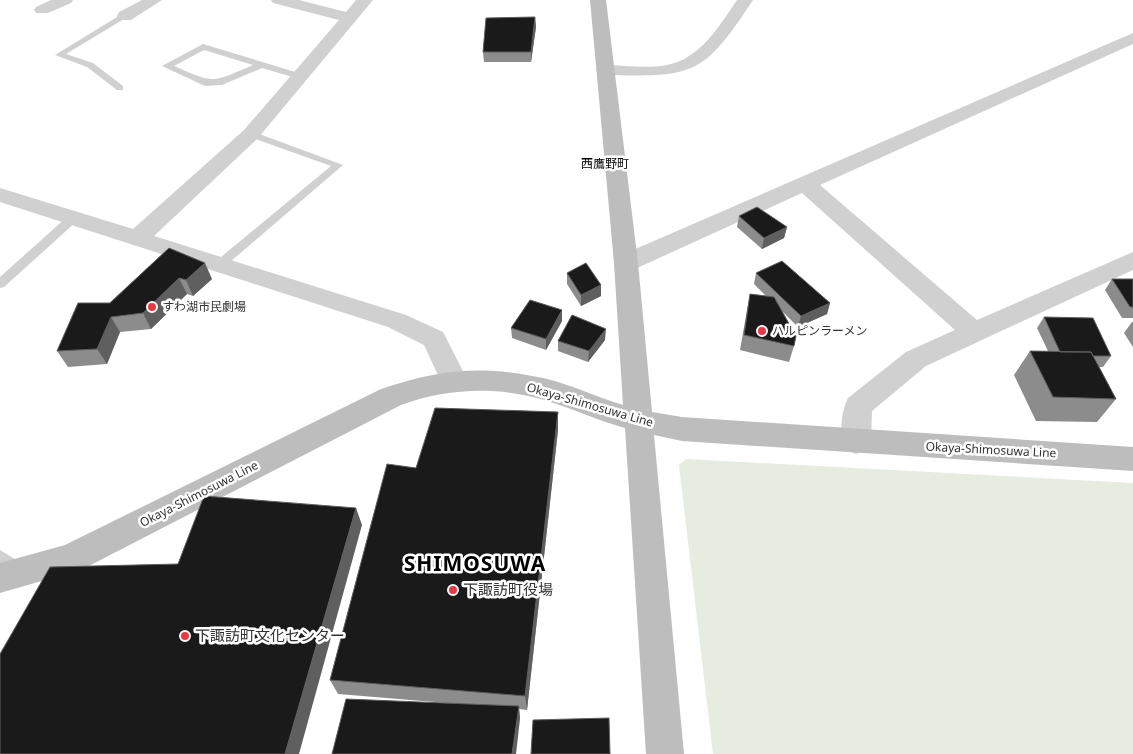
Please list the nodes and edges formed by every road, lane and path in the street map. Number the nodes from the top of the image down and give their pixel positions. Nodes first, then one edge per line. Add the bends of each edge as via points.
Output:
1 (65, 0) edge
2 (154, 0) edge
3 (279, 0) edge
4 (365, 0) edge
5 (598, 0) edge
6 (745, 0) edge
7 (42, 10) dead end
8 (126, 16) joint
9 (348, 17) junction
10 (1133, 38) edge
11 (260, 65) junction
12 (605, 70) junction
13 (299, 76) junction
14 (120, 88) dead end
15 (252, 134) junction
16 (805, 184) junction
17 (0, 195) edge
18 (72, 219) junction
19 (136, 238) junction
20 (1133, 260) edge
21 (626, 263) junction
22 (219, 265) junction
23 (0, 284) edge
24 (974, 332) junction
25 (454, 381) junction
26 (640, 421) junction
27 (856, 442) junction
28 (1133, 458) edge
29 (8, 569) edge
30 (665, 754) edge

1 - 7 street
2 - 8 street
3 - 9 street
4 - 9 street
5 - 12 street
6 - 12 street via 718,41 698,60 674,70
8 - 14 lane via 59,54 90,65
9 - 13 street
10 - 16 street
11 - 11 lane via 203,47 167,66 205,83 219,83
11 - 13 lane
12 - 21 street
13 - 15 street
15 - 19 street
15 - 22 lane via 338,164
16 - 21 street
16 - 24 street
17 - 18 street
18 - 19 street
18 - 23 lane
19 - 22 street
20 - 24 street
21 - 26 street
22 - 25 street via 397,321 434,339
24 - 27 street via 916,359 858,406
25 - 26 street, Okaya-Shimosuwa Line via 498,381 544,389
25 - 29 street, Okaya-Shimosuwa Line via 422,386 391,397 71,558
26 - 27 street, Okaya-Shimosuwa Line via 682,429
26 - 30 street
27 - 28 street, Okaya-Shimosuwa Line

